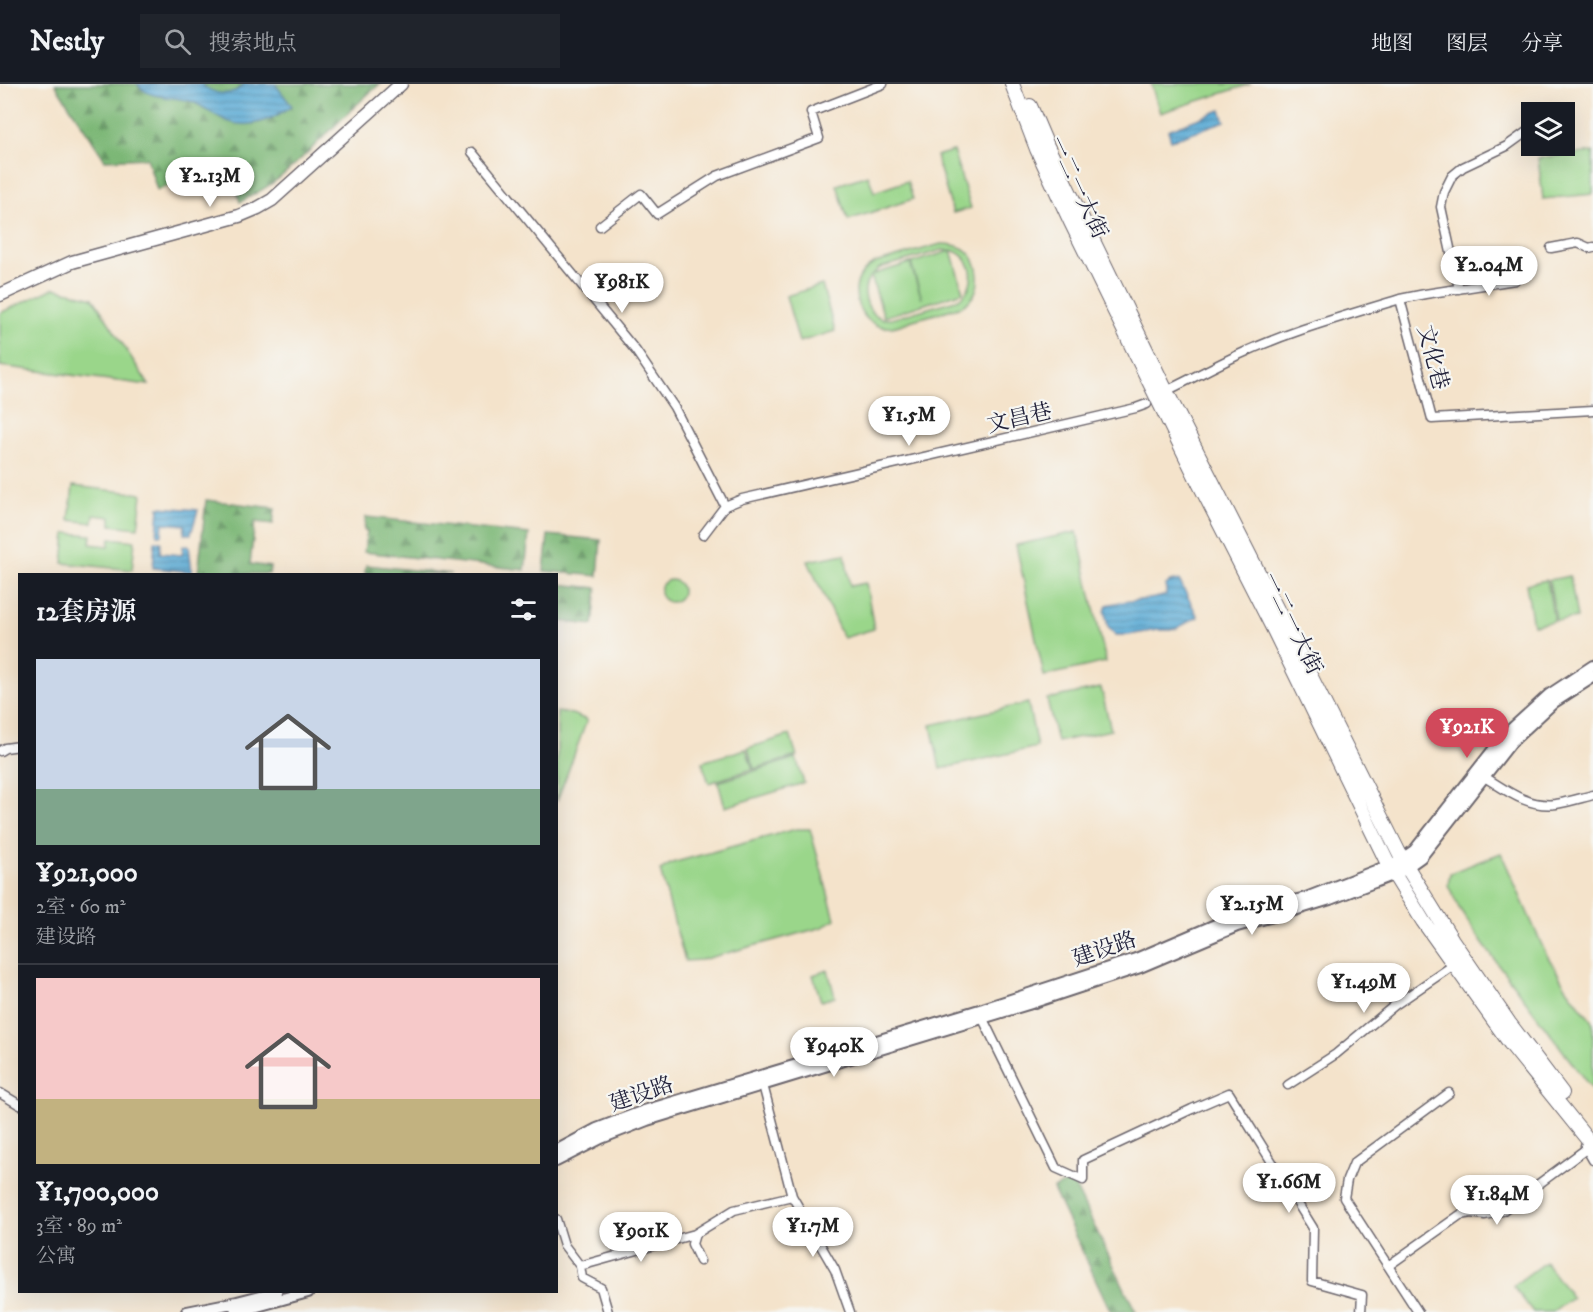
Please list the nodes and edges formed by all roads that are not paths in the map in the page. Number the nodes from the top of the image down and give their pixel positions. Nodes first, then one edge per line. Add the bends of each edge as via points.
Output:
1 (401, 84) edge
2 (883, 84) edge
3 (1012, 84) edge
4 (1021, 84) edge
5 (1521, 136) edge
6 (472, 152) dead end
7 (600, 226) dead end
8 (1593, 247) edge
9 (1551, 248) dead end
10 (1515, 280) dead end
11 (1459, 289) junction
12 (0, 295) edge
13 (1400, 299) junction
14 (1156, 397) junction
15 (1593, 410) edge
16 (725, 506) junction
17 (703, 535) dead end
18 (1593, 666) edge
19 (1593, 677) edge
20 (18, 746) edge
21 (0, 751) edge
22 (1483, 776) junction
23 (1593, 795) edge
24 (1404, 864) junction
25 (1391, 870) junction
26 (1455, 964) junction
27 (983, 1019) junction
28 (763, 1085) junction
29 (1288, 1085) dead end
30 (0, 1093) edge
31 (1449, 1093) dead end
32 (18, 1104) edge
33 (1588, 1133) edge
34 (1590, 1148) edge
35 (558, 1149) edge
36 (558, 1160) edge
37 (1593, 1160) edge
38 (792, 1196) junction
39 (558, 1226) edge
40 (695, 1234) junction
41 (700, 1261) dead end
42 (580, 1266) junction
43 (1388, 1266) junction
44 (273, 1293) edge
45 (304, 1293) edge
46 (187, 1312) edge
47 (235, 1312) edge
48 (608, 1312) edge
49 (850, 1312) edge
50 (1361, 1312) edge
51 (1418, 1312) edge

1 - 12 main road via 272,200 258,208 72,262
2 - 7 street via 812,112 819,138 717,176 657,214 641,194
3 - 14 main road, 一二一大街 via 1037,149
4 - 14 main road, 一二一大街
5 - 11 street via 1463,166 1444,192 1441,207
6 - 16 street via 636,351 674,407
8 - 9 street via 1578,243
10 - 11 street
11 - 13 street
13 - 14 street, 文化巷 via 1236,356
13 - 15 street, 文化巷 via 1432,419
14 - 16 street, 文昌巷 via 1136,408
14 - 24 main road, 一二一大街 via 1292,639
14 - 25 main road, 一二一大街
16 - 17 street
18 - 24 street, 建设路 via 1549,695 1505,735
19 - 22 street, 建设路 via 1554,702 1512,741
20 - 21 street
22 - 23 street via 1521,800 1538,804
22 - 24 street, 建设路 via 1421,857
24 - 25 street, 建设路
24 - 33 main road, 一二一大街 via 1452,940
25 - 26 main road, 一二一大街
25 - 27 street, 建设路 via 1314,904 1237,926 1140,967
25 - 35 street, 建设路 via 1251,911 1136,959 1025,995 637,1114
26 - 29 street via 1395,1005 1336,1054
26 - 33 main road, 一二一大街 via 1510,1042
27 - 28 street, 建设路
27 - 50 street via 1056,1168 1083,1180 1083,1160 1229,1093 1313,1228 1312,1281 1362,1295
28 - 36 street, 建设路 via 627,1127
28 - 38 street
30 - 32 street
31 - 43 street via 1354,1164 1347,1180 1344,1198
33 - 34 main road, 一二一大街
34 - 37 street
34 - 43 street via 1502,1211 1460,1215
38 - 40 street via 734,1210
38 - 49 street via 835,1270
39 - 42 street via 564,1245
40 - 41 street via 692,1244
40 - 42 street
42 - 48 street via 582,1278 601,1288
43 - 51 street
44 - 46 street
45 - 47 street

